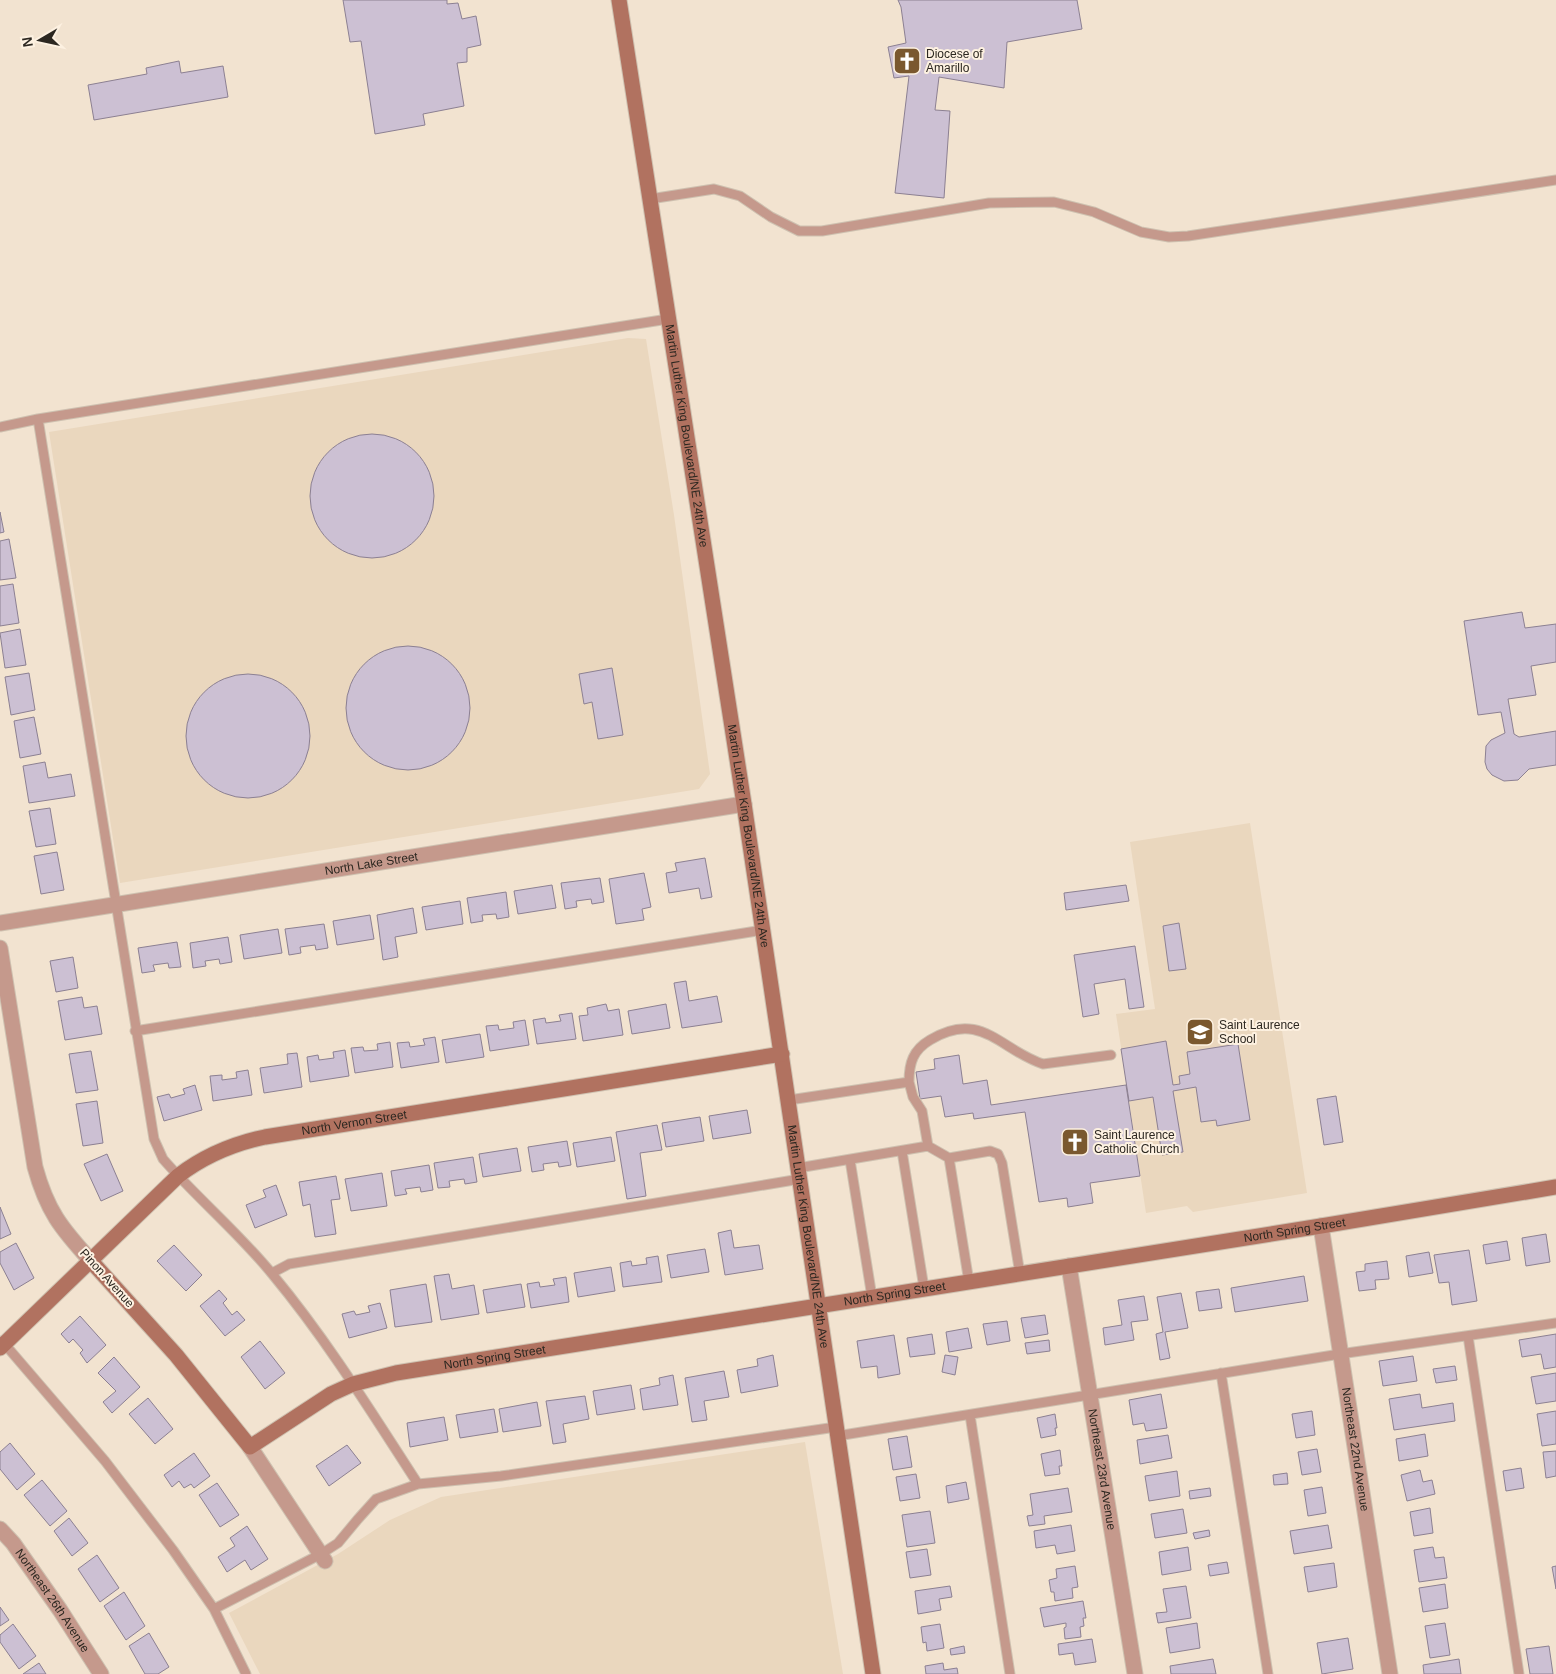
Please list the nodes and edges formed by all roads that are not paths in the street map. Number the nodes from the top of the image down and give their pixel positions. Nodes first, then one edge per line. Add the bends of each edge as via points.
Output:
1 (619, 0) edge
2 (1556, 180) edge
3 (650, 199) junction
4 (668, 319) junction
5 (38, 419) junction
6 (0, 427) edge
7 (744, 804) junction
8 (115, 904) junction
9 (0, 923) edge
10 (763, 930) junction
11 (0, 948) edge
12 (135, 1031) junction
13 (782, 1054) junction
14 (1111, 1055) dead end
15 (909, 1082) junction
16 (788, 1100) junction
17 (928, 1146) junction
18 (902, 1151) junction
19 (949, 1158) junction
20 (850, 1160) junction
21 (799, 1173) junction
22 (178, 1176) junction
23 (1556, 1187) edge
24 (1321, 1226) junction
25 (91, 1261) junction
26 (1069, 1266) junction
27 (272, 1274) junction
28 (1020, 1274) junction
29 (969, 1282) junction
30 (924, 1288) junction
31 (872, 1296) junction
32 (818, 1305) junction
33 (1556, 1323) edge
34 (1468, 1336) junction
35 (2, 1343) edge
36 (1340, 1354) junction
37 (1221, 1373) junction
38 (353, 1384) junction
39 (1090, 1395) junction
40 (970, 1414) junction
41 (837, 1431) junction
42 (250, 1447) junction
43 (418, 1484) junction
44 (0, 1529) edge
45 (323, 1558) junction
46 (214, 1609) junction
47 (101, 1674) edge
48 (246, 1674) edge
49 (873, 1674) edge
50 (1010, 1674) edge
51 (1135, 1674) edge
52 (1268, 1674) edge
53 (1390, 1674) edge
54 (1519, 1674) edge

1 - 3 street, Martin Luther King Boulevard/NE 24th Ave
2 - 3 lane via 1168,237 1141,232 1094,212 1054,202 989,202 864,225 799,231 740,196 714,189
3 - 4 street, Martin Luther King Boulevard/NE 24th Ave
4 - 5 lane
4 - 7 street, Martin Luther King Boulevard/NE 24th Ave
5 - 6 lane
5 - 8 lane
7 - 8 street, North Lake Street
7 - 10 street, Martin Luther King Boulevard/NE 24th Ave
8 - 9 street, North Lake Street
8 - 12 lane
10 - 12 lane
10 - 13 street, Martin Luther King Boulevard/NE 24th Ave
11 - 25 street, Pinon Avenue via 41,1189 63,1230
12 - 22 lane via 154,1138 163,1159
13 - 16 street, Martin Luther King Boulevard/NE 24th Ave
13 - 22 street, North Vernon Street via 265,1137 228,1147
14 - 15 lane via 1043,1064 987,1033 958,1029 924,1043 912,1058
15 - 16 lane
15 - 17 lane via 922,1112
16 - 21 street, Martin Luther King Boulevard/NE 24th Ave
17 - 18 lane
17 - 19 lane
18 - 20 lane
18 - 30 lane
19 - 28 lane via 990,1152 998,1154
19 - 29 lane
20 - 21 lane
20 - 31 lane
21 - 27 lane via 289,1264
21 - 32 street, Martin Luther King Boulevard/NE 24th Ave
22 - 25 street, North Vernon Street
22 - 27 lane
23 - 24 street, North Spring Street
24 - 26 street, North Spring Street
24 - 36 street, Northeast 22nd Avenue
25 - 35 street, North Vernon Street
25 - 42 street, Pinon Avenue via 176,1354
26 - 28 street, North Spring Street
26 - 39 street, Northeast 23rd Avenue
27 - 38 lane
28 - 29 street, North Spring Street
29 - 30 street, North Spring Street
30 - 31 street, North Spring Street
31 - 32 street, North Spring Street
32 - 38 street, North Spring Street via 396,1373
32 - 41 street, Martin Luther King Boulevard/NE 24th Ave
33 - 34 lane
34 - 36 lane
34 - 54 lane
35 - 46 lane via 105,1461
36 - 37 lane
36 - 53 street, Northeast 22nd Avenue
37 - 39 lane
37 - 52 lane
38 - 42 street, North Spring Street via 315,1402
38 - 43 lane
39 - 40 lane
39 - 51 street, Northeast 23rd Avenue
40 - 41 lane
40 - 50 lane
41 - 43 lane
41 - 49 street, Martin Luther King Boulevard/NE 24th Ave
42 - 45 street, Pinon Avenue
43 - 45 lane via 376,1500
44 - 47 street, Northeast 26th Avenue via 60,1610
45 - 46 lane
46 - 48 lane

